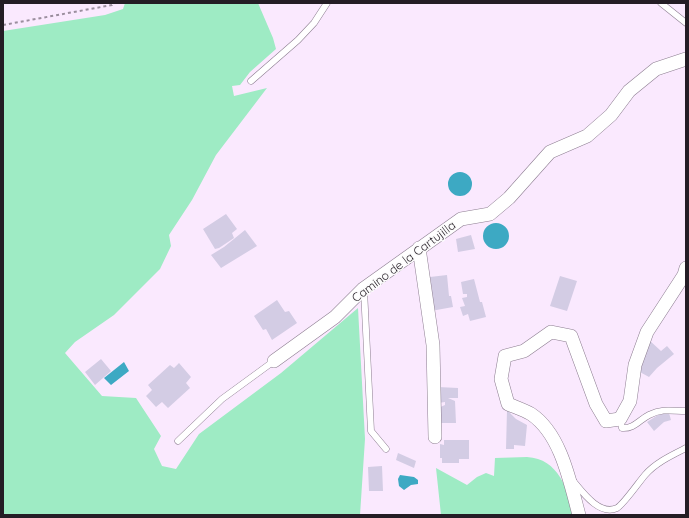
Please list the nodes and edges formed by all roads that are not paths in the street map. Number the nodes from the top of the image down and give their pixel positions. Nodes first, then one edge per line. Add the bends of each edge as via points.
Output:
1 (327, 3) edge
2 (661, 3) edge
3 (686, 23) edge
4 (685, 61) edge
5 (251, 82) dead end
6 (419, 248) junction
7 (686, 268) edge
8 (364, 290) junction
9 (274, 361) joint
10 (686, 412) edge
11 (620, 419) junction
12 (435, 437) dead end
13 (178, 442) dead end
14 (686, 448) edge
15 (386, 449) dead end
16 (565, 465) junction
17 (579, 515) edge

1 - 5 lane via 314,23 298,40
2 - 3 lane
4 - 6 street, Camino de la Cartujilla via 656,70 629,91 611,115 587,136 550,152 509,198 490,214 461,219
6 - 8 street, Camino de la Cartujilla
6 - 12 street via 433,345
7 - 11 street via 647,332 635,365 630,402
8 - 9 street, Camino de la Cartujilla via 335,317
8 - 15 lane via 371,431
9 - 13 lane via 222,399
10 - 11 lane via 669,409 649,415 626,429 622,428
11 - 16 street via 606,421 596,404 571,336 551,332 524,350 505,356 500,379 508,404 531,414 548,430
14 - 16 lane via 649,471 618,508 610,510 597,506 584,495
16 - 17 street

